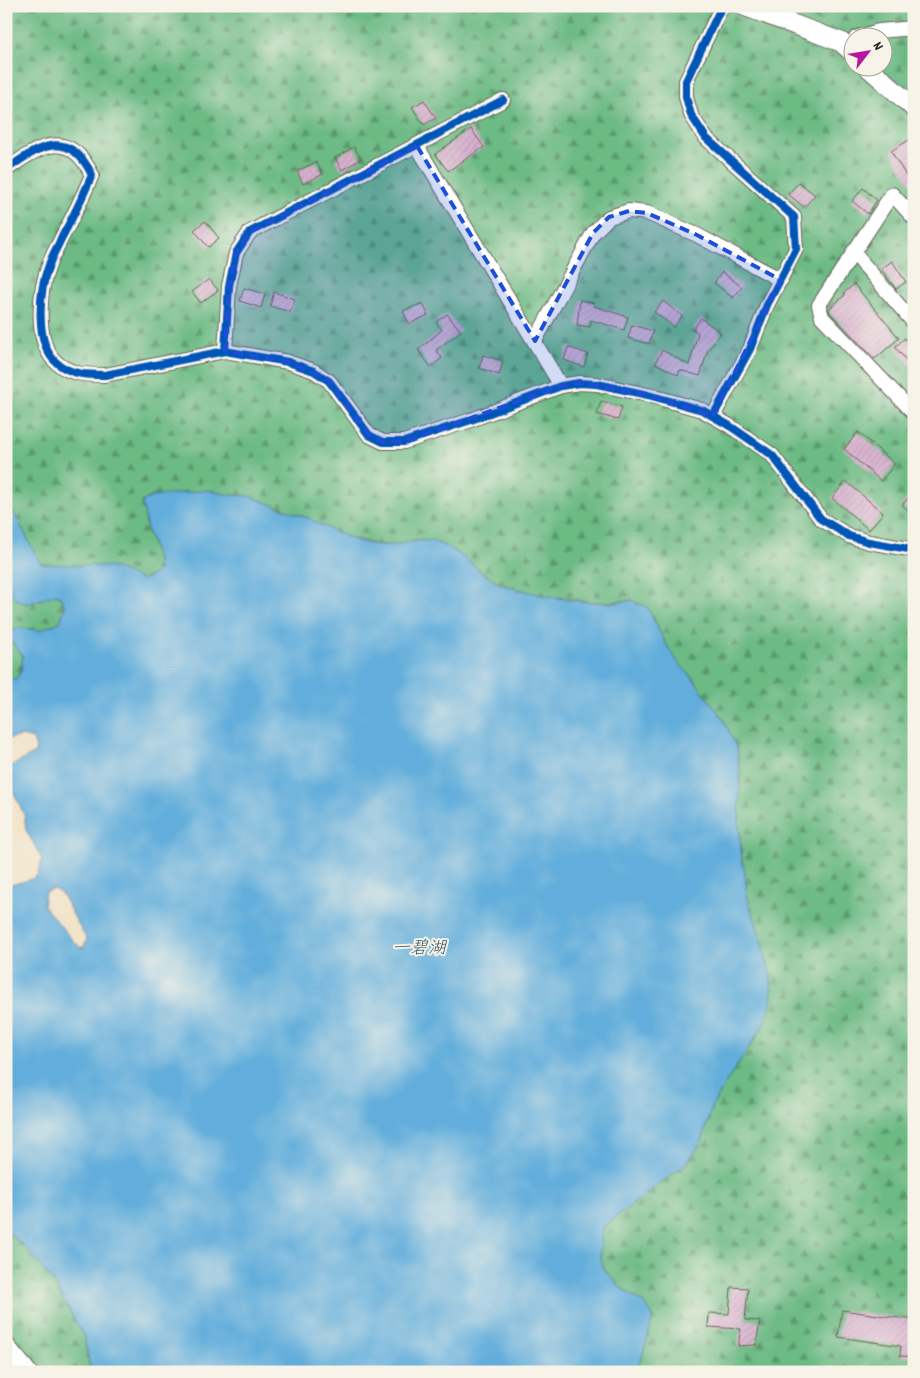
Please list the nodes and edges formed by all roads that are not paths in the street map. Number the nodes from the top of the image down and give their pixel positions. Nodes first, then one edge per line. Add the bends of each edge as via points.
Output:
1 (724, 6) edge
2 (744, 6) edge
3 (914, 28) edge
4 (892, 30) edge
5 (842, 40) edge
6 (880, 78) edge
7 (503, 100) dead end
8 (914, 108) edge
9 (417, 146) junction
10 (6, 170) edge
11 (914, 218) edge
12 (853, 252) junction
13 (781, 280) junction
14 (914, 323) edge
15 (534, 341) junction
16 (225, 351) junction
17 (561, 386) junction
18 (914, 413) edge
19 (713, 416) junction
20 (914, 550) edge
21 (6, 1347) edge
22 (27, 1372) edge

1 - 13 street via 686,81 686,97 691,115 706,138 794,218 796,249
2 - 5 street
3 - 4 street
6 - 8 street
7 - 9 street
9 - 15 street
9 - 16 street via 250,232 236,253 229,286
10 - 16 street via 26,155 46,146 62,145 78,152 92,175 48,265 41,301 40,329 50,356 57,363 85,375 105,375
11 - 12 street via 892,194
12 - 14 street
12 - 18 street via 819,305 822,317
13 - 15 street via 697,235 647,213 629,211 609,217 593,233
13 - 19 street via 750,350
15 - 17 street
16 - 17 street via 288,362 314,371 329,381 369,436 383,442 404,442
17 - 19 street via 597,384 648,395
19 - 20 street via 772,455 821,519 849,536
21 - 22 street

